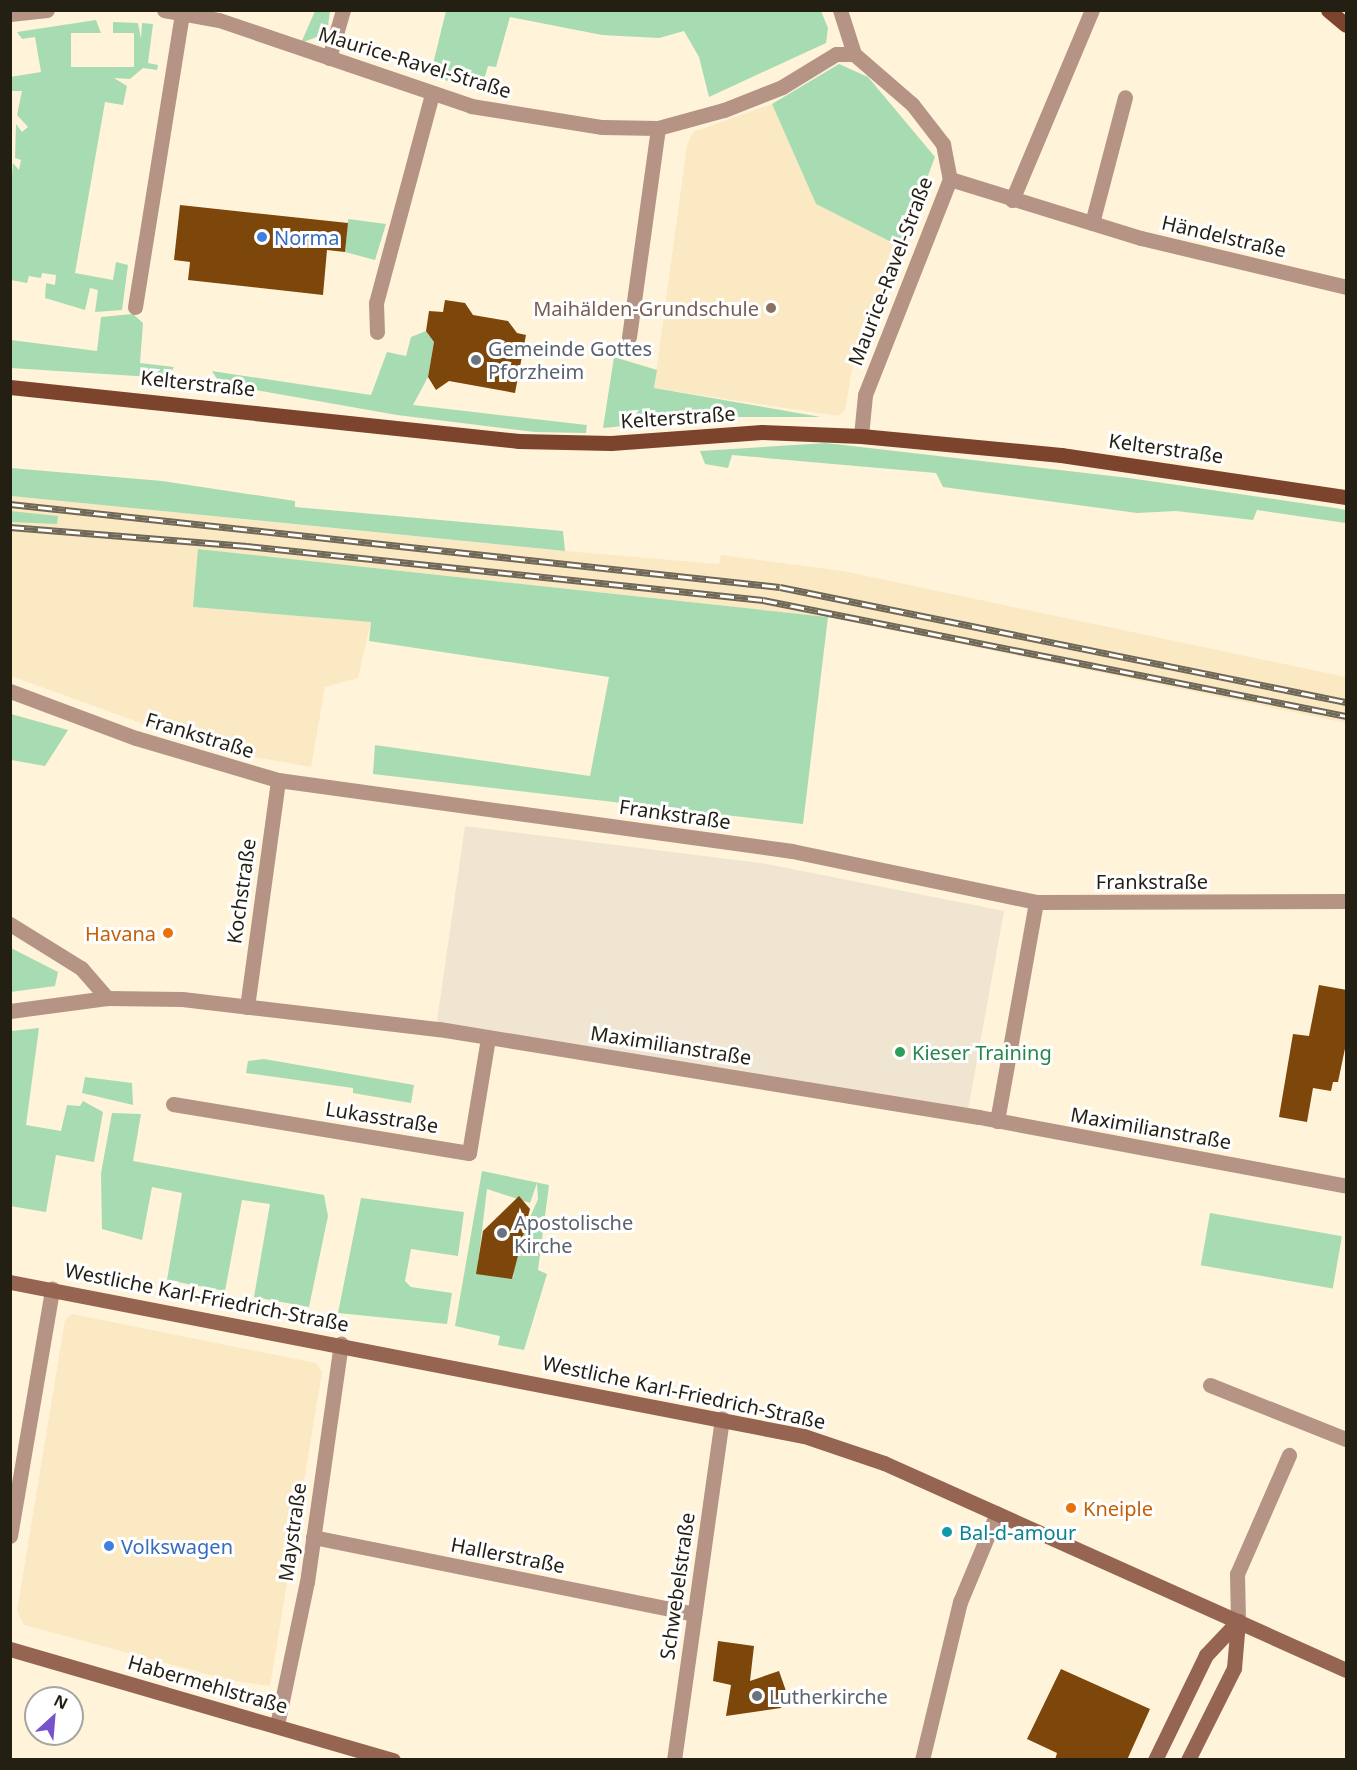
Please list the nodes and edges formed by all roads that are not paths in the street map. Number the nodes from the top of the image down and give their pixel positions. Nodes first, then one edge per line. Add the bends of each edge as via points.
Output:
1 (47, 10) edge
2 (164, 10) edge
3 (343, 10) edge
4 (840, 10) edge
5 (1092, 10) edge
6 (1328, 10) edge
7 (182, 13) junction
8 (10, 14) edge
9 (1347, 25) edge
10 (854, 54) junction
11 (328, 58) junction
12 (432, 94) junction
13 (1125, 97) dead end
14 (658, 128) junction
15 (951, 179) junction
16 (1012, 200) junction
17 (1092, 223) junction
18 (1347, 287) edge
19 (135, 307) dead end
20 (376, 332) dead end
21 (629, 337) dead end
22 (10, 387) edge
23 (861, 436) junction
24 (1347, 497) edge
25 (10, 691) edge
26 (278, 780) junction
27 (1347, 901) edge
28 (1036, 902) junction
29 (10, 924) edge
30 (107, 998) junction
31 (247, 1007) junction
32 (10, 1011) edge
33 (488, 1038) junction
34 (173, 1104) dead end
35 (997, 1121) junction
36 (1347, 1186) edge
37 (10, 1282) edge
38 (52, 1289) junction
39 (341, 1343) junction
40 (1210, 1385) dead end
41 (722, 1418) junction
42 (1347, 1439) edge
43 (1289, 1455) dead end
44 (997, 1513) junction
45 (10, 1536) edge
46 (313, 1537) junction
47 (694, 1614) junction
48 (1238, 1621) junction
49 (10, 1649) edge
50 (1347, 1670) edge
51 (277, 1725) junction
52 (393, 1760) edge
53 (674, 1760) edge
54 (922, 1760) edge
55 (1155, 1760) edge
56 (1188, 1760) edge

1 - 8 street
2 - 7 street, Maurice-Ravel-Straße
3 - 11 street
4 - 10 street
5 - 16 street
6 - 9 main road
7 - 11 street, Maurice-Ravel-Straße
7 - 19 street
10 - 14 street, Maurice-Ravel-Straße via 836,54 782,87 724,110
10 - 15 street, Maurice-Ravel-Straße via 912,104 943,144
11 - 12 street, Maurice-Ravel-Straße
12 - 14 street, Maurice-Ravel-Straße via 548,123
12 - 20 street via 376,303
13 - 17 street
14 - 21 street
15 - 16 street, Händelstraße
15 - 23 street, Maurice-Ravel-Straße via 865,395
16 - 17 street, Händelstraße
17 - 18 street, Händelstraße
22 - 23 main road, Kelterstraße via 519,441 611,443 762,432
23 - 24 main road, Kelterstraße via 1072,456
25 - 26 street, Frankstraße via 136,738
26 - 28 street, Frankstraße via 792,851
26 - 31 street, Kochstraße
27 - 28 street, Frankstraße
28 - 35 street
29 - 30 street via 81,968
30 - 31 street, Maximilianstraße
30 - 32 street, Maximilianstraße
31 - 33 street, Maximilianstraße
33 - 34 street, Lukasstraße via 470,1153
33 - 35 street, Maximilianstraße
35 - 36 street, Maximilianstraße
37 - 38 main road, Westliche Karl-Friedrich-Straße
38 - 39 main road, Westliche Karl-Friedrich-Straße
38 - 45 street
39 - 41 main road, Westliche Karl-Friedrich-Straße
39 - 46 street, Maystraße
40 - 42 street
41 - 44 main road, Westliche Karl-Friedrich-Straße via 804,1436 884,1463
41 - 47 street, Schwebelstraße
43 - 48 street via 1237,1574
44 - 48 main road, Westliche Karl-Friedrich-Straße
44 - 54 street via 960,1602
46 - 47 street, Hallerstraße
46 - 51 street, Maystraße
47 - 53 street, Schwebelstraße
48 - 50 main road, Westliche Karl-Friedrich-Straße
48 - 55 main road via 1206,1655
48 - 56 main road via 1234,1668
49 - 51 main road, Habermehlstraße
51 - 52 main road, Habermehlstraße

